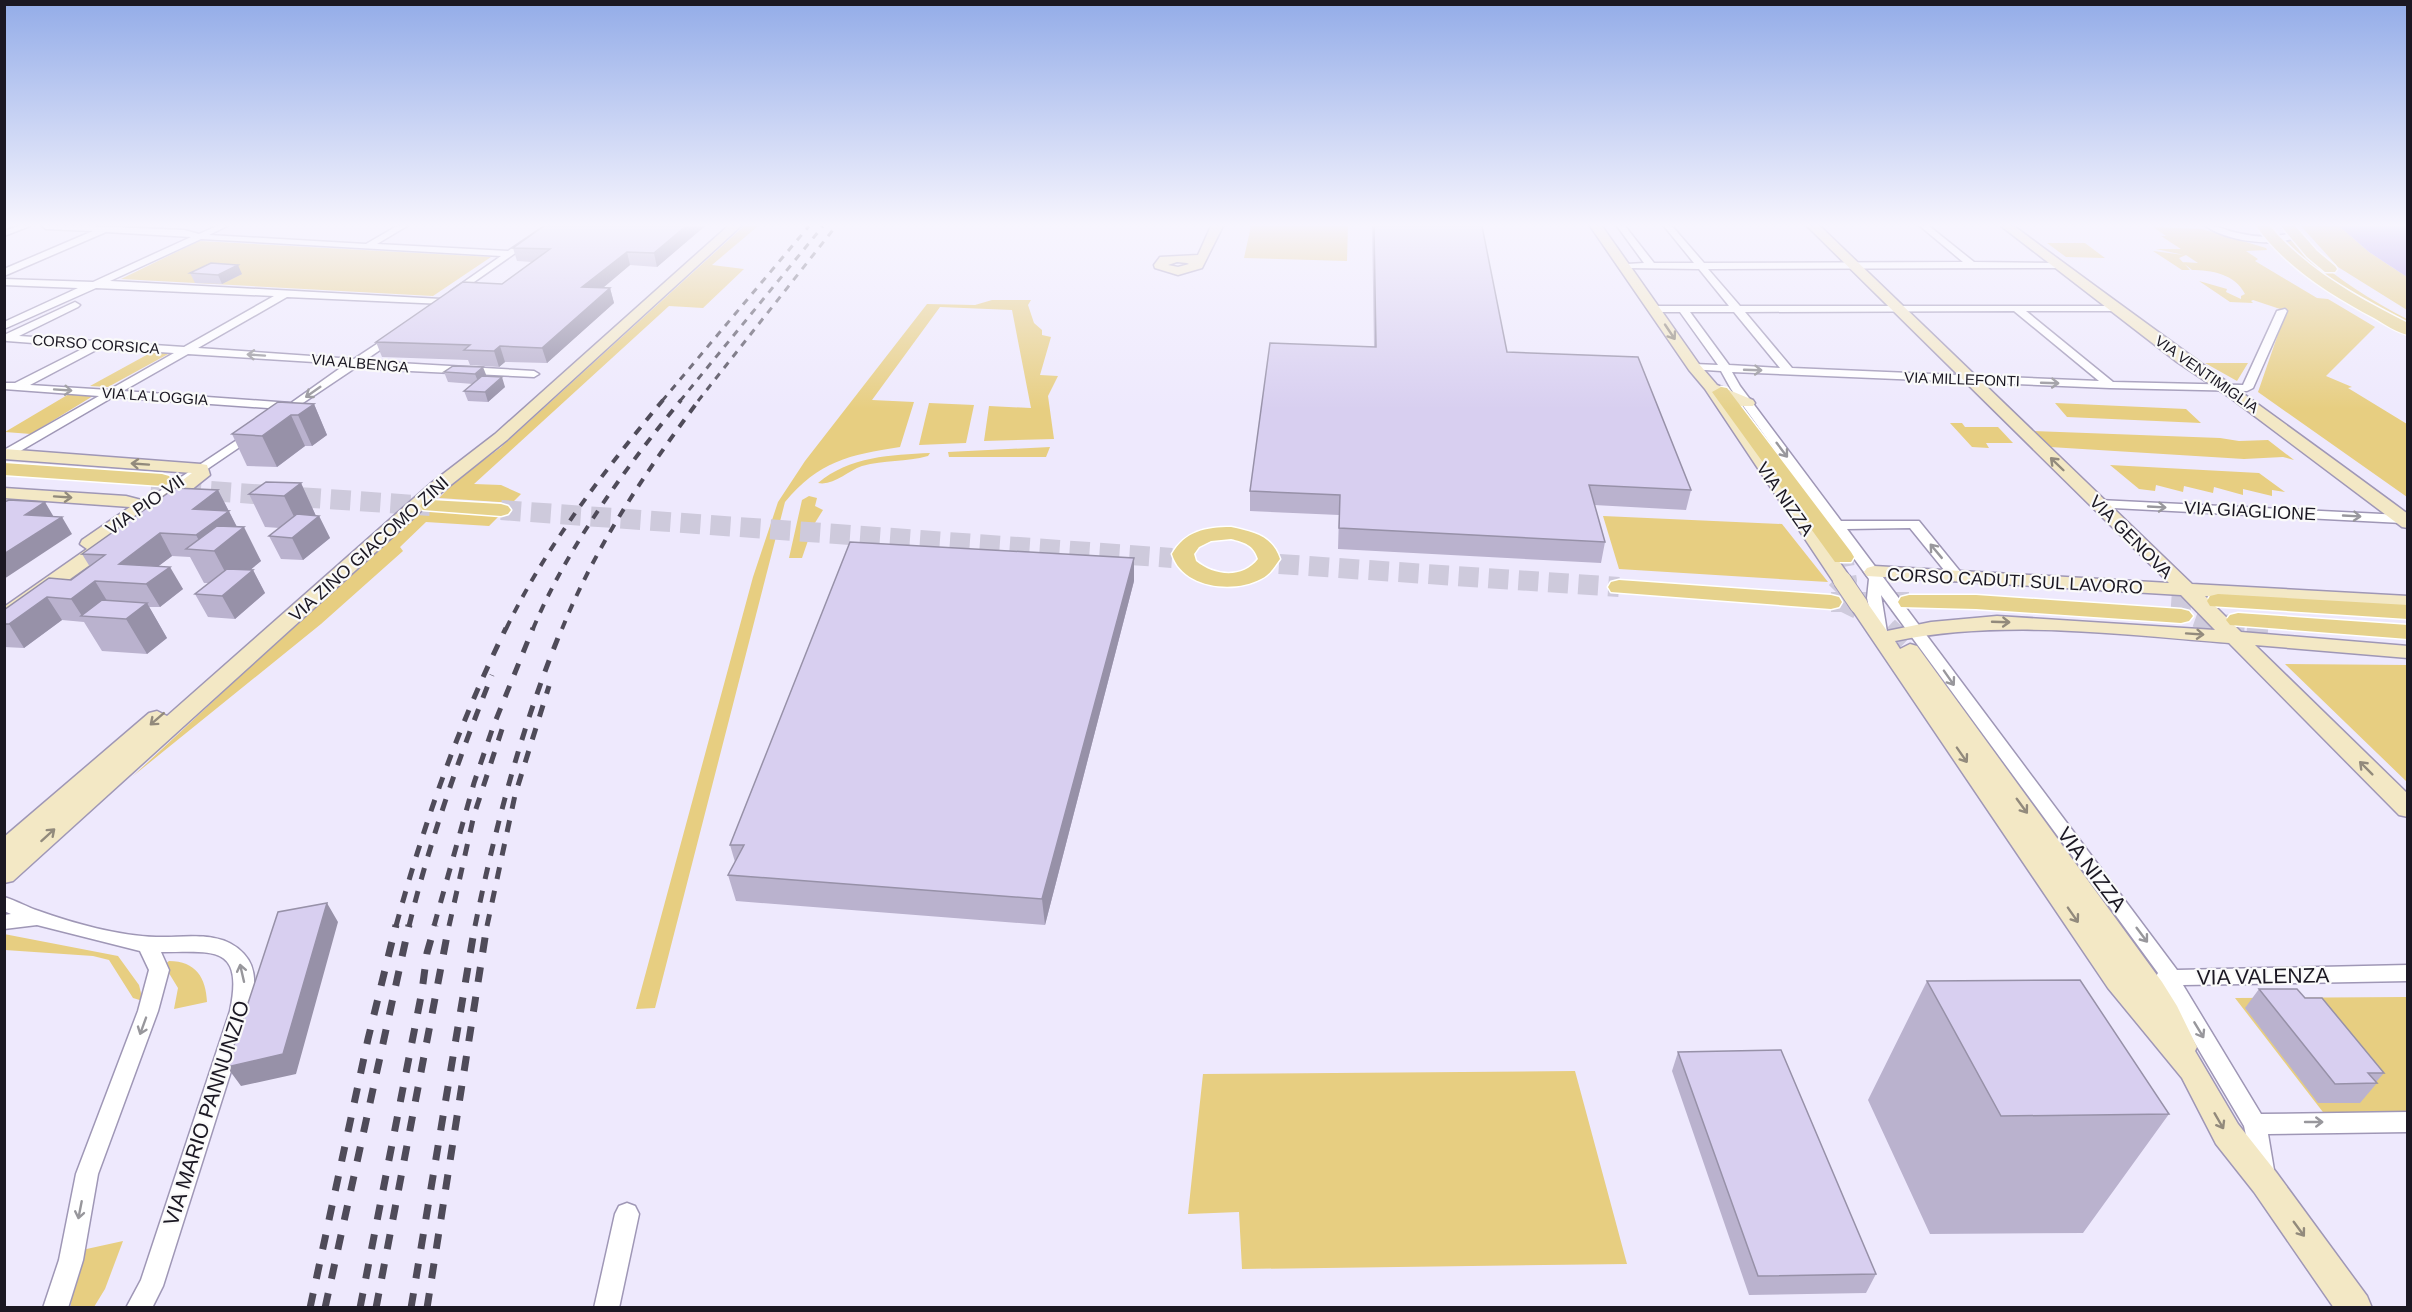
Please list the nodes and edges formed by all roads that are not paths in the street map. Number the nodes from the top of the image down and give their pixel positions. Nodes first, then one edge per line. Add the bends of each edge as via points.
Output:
1 (67, 287) edge
2 (90, 287) edge
3 (110, 287) edge
4 (171, 287) edge
5 (462, 287) edge
6 (655, 287) edge
7 (667, 287) edge
8 (1639, 287) edge
9 (1719, 287) edge
10 (1876, 287) edge
11 (2089, 287) edge
12 (2333, 287) edge
13 (2358, 287) edge
14 (285, 294) junction
15 (441, 302) junction
16 (1898, 308) junction
17 (2016, 308) junction
18 (2117, 308) junction
19 (1654, 309) junction
20 (1683, 309) junction
21 (1737, 309) junction
22 (428, 311) edge
23 (2282, 311) dead end
24 (2408, 315) edge
25 (4, 316) edge
26 (401, 330) edge
27 (2408, 330) edge
28 (5, 334) edge
29 (99, 344) junction
30 (186, 350) junction
31 (356, 362) junction
32 (1694, 367) junction
33 (1725, 368) junction
34 (1789, 371) junction
35 (534, 374) dead end
36 (1970, 379) junction
37 (2110, 385) junction
38 (4, 386) edge
39 (18, 387) junction
40 (2229, 389) junction
41 (1717, 390) junction
42 (111, 393) junction
43 (1747, 403) junction
44 (292, 406) junction
45 (5, 459) edge
46 (198, 468) junction
47 (4, 477) edge
48 (153, 491) junction
49 (4, 493) edge
50 (433, 502) tunnel mouth
51 (2099, 504) junction
52 (504, 507) tunnel mouth
53 (2405, 521) edge
54 (1837, 525) junction
55 (1843, 557) tunnel mouth
56 (1876, 574) junction
57 (1958, 578) junction
58 (1225, 583) joint
59 (1618, 583) tunnel mouth
60 (1832, 591) junction
61 (1905, 597) tunnel mouth
62 (2408, 602) edge
63 (4, 603) edge
64 (2178, 603) junction
65 (2408, 612) edge
66 (4, 617) edge
67 (2229, 617) junction
68 (2408, 622) edge
69 (2268, 631) tunnel mouth
70 (2408, 632) edge
71 (1881, 638) junction
72 (1913, 640) junction
73 (2408, 642) edge
74 (2408, 652) edge
75 (2408, 809) edge
76 (4, 851) edge
77 (4, 874) edge
78 (4, 904) edge
79 (36, 918) junction
80 (4, 922) edge
81 (147, 944) junction
82 (2408, 974) edge
83 (2172, 978) junction
84 (2131, 979) junction
85 (2408, 1122) edge
86 (2255, 1124) junction
87 (2265, 1182) junction
88 (627, 1214) dead end
89 (611, 1303) edge
90 (54, 1308) edge
91 (138, 1308) edge
92 (2355, 1308) edge

1 - 25 street, CORSO CORSICA
2 - 28 street, CORSO CORSICA
3 - 28 street, CORSO CORSICA
4 - 14 street
5 - 15 street
6 -> 76 street, VIA ZINO GIACOMO ZINI via 496,429 421,486
77 -> 7 street, VIA ZINO GIACOMO ZINI
8 - 19 street, VIA NIZZA
9 - 21 street
10 - 16 street, VIA GENOVA
11 - 18 street, VIA VENTIMIGLIA
12 - 27 main road
13 - 24 main road
14 - 15 street
14 - 30 street
15 - 22 street
16 - 17 street
16 - 21 street
16 - 36 street, VIA GENOVA
17 - 18 street
17 - 37 street
18 - 40 street, VIA VENTIMIGLIA
19 - 20 street
19 -> 32 street, VIA NIZZA
20 - 21 street
20 - 33 street, VIA NIZZA
21 - 34 street
23 - 40 street, VIA MILLEFONTI via 2247,388
26 - 31 street
28 - 29 street, CORSO CORSICA
29 - 30 street, CORSO CORSICA
29 - 39 street
31 -> 30 street, VIA ALBENGA
30 - 42 street
31 - 35 street, VIA ALBENGA via 368,366
31 -> 44 street
32 - 33 street, VIA MILLEFONTI
32 - 41 street, VIA NIZZA
33 -> 34 street, VIA MILLEFONTI
33 - 43 street, VIA NIZZA
34 - 36 street, VIA MILLEFONTI
36 -> 37 street, VIA MILLEFONTI
51 -> 36 street, VIA GENOVA
37 - 40 street, VIA MILLEFONTI
38 - 39 street, VIA LA LOGGIA
39 -> 42 street, VIA LA LOGGIA
40 - 53 street, VIA VENTIMIGLIA
41 - 43 street, VIA NIZZA
41 - 55 main road
41 - 60 street, VIA NIZZA via 1719,402
42 - 44 street, VIA LA LOGGIA
42 - 45 street
43 -> 54 street, VIA NIZZA
44 - 46 street
46 -> 45 street
45 - 48 main road
46 - 48 street, VIA PIO VII
46 - 66 street, VIA PIO VII via 202,471 195,480
47 - 48 main road
49 -> 48 street via 126,501
48 - 63 street, VIA PIO VII
50 - 52 main road
51 -> 53 street, VIA GIAGLIONE
51 - 64 street, VIA GENOVA
54 - 56 street, VIA NIZZA
57 -> 54 street via 1914,524
56 - 57 street, CORSO CADUTI SUL LAVORO
56 - 71 street, VIA NIZZA via 1872,589
56 - 72 street, VIA NIZZA
57 - 64 street, CORSO CADUTI SUL LAVORO
58 - 58 main road via 1246,577 1274,560 1261,543 1231,533 1202,537 1179,554 1197,573
59 - 60 main road
60 - 71 street, VIA NIZZA, bridge via 1858,605
61 - 64 main road via 1976,603
62 - 64 street, CORSO CADUTI SUL LAVORO
64 - 67 street, VIA GENOVA
65 - 67 main road
67 - 68 main road
67 - 70 main road
72 -> 67 street via 1997,622
67 - 74 street
75 -> 67 street, VIA GENOVA
69 - 73 main road
71 - 72 street
71 -> 84 street, VIA NIZZA
72 -> 83 street, VIA NIZZA
72 -> 84 street
78 - 79 street
79 - 80 street
79 - 81 street, VIA MARIO PANNUNZIO
81 -> 90 street via 159,970 87,1174 71,1260
91 -> 81 street, VIA MARIO PANNUNZIO via 151,1286 245,988 244,972 230,952 189,943
82 - 83 street, VIA VALENZA
83 - 84 street, VIA VALENZA
83 -> 86 street, VIA NIZZA via 2175,990
84 -> 87 street, VIA NIZZA via 2192,1069 2226,1134
86 -> 85 street
86 - 87 street, VIA NIZZA
87 -> 92 street, VIA NIZZA
88 - 89 street

